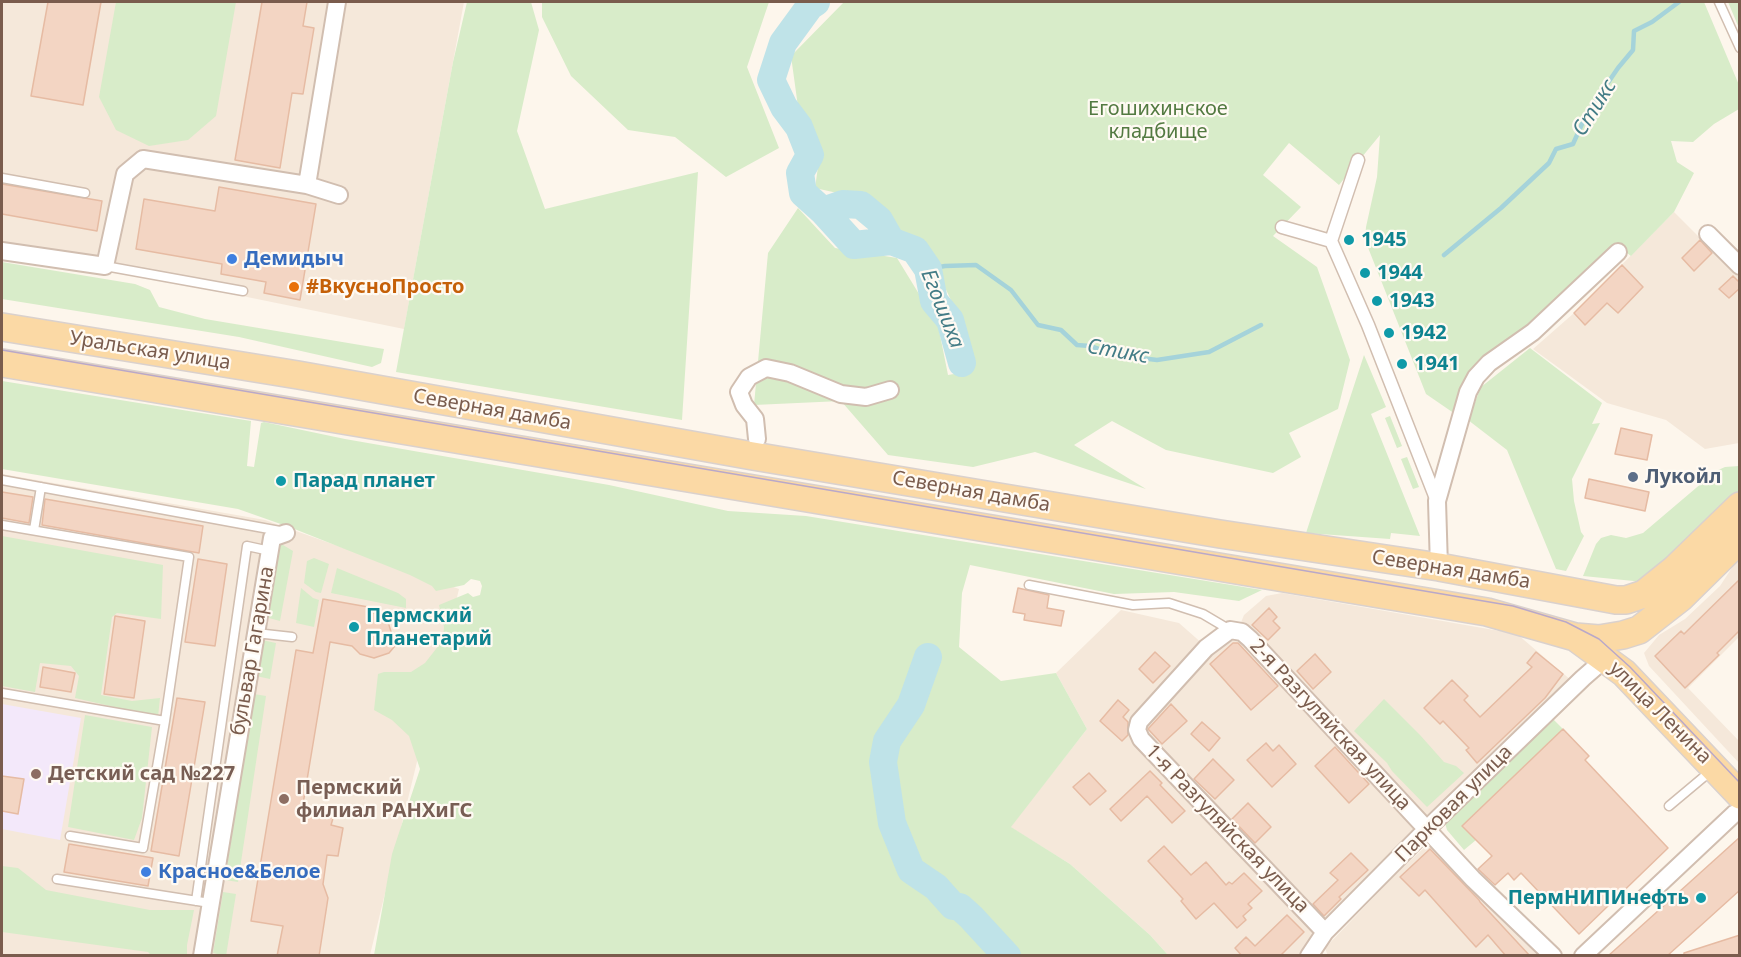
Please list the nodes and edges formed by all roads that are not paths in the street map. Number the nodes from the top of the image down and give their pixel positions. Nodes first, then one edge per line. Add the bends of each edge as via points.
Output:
1 (337, 2) edge
2 (1719, 2) edge
3 (1740, 48) edge
4 (1358, 160) dead end
5 (2, 178) edge
6 (307, 184) junction
7 (86, 193) dead end
8 (339, 195) dead end
9 (1282, 226) dead end
10 (1708, 234) dead end
11 (1330, 241) junction
12 (2, 250) edge
13 (1618, 252) dead end
14 (105, 266) junction
15 (1740, 266) edge
16 (243, 291) dead end
17 (2, 327) edge
18 (2, 363) edge
19 (298, 375) joint
20 (890, 390) dead end
21 (292, 413) joint
22 (757, 439) dead end
23 (2, 480) edge
24 (41, 487) junction
25 (1437, 501) junction
26 (1740, 506) edge
27 (2, 525) edge
28 (34, 530) junction
29 (286, 533) joint
30 (1740, 539) edge
31 (270, 551) junction
32 (1439, 567) junction
33 (1029, 585) dead end
34 (1230, 630) junction
35 (256, 633) junction
36 (292, 637) dead end
37 (1575, 637) junction
38 (1606, 658) junction
39 (2, 693) edge
40 (165, 721) junction
41 (1714, 768) junction
42 (1740, 795) edge
43 (1670, 806) dead end
44 (1740, 811) edge
45 (1428, 828) junction
46 (70, 836) dead end
47 (57, 879) dead end
48 (203, 902) junction
49 (1325, 932) junction
50 (202, 956) edge
51 (1310, 956) edge
52 (1553, 956) edge
53 (1583, 956) edge

1 - 6 street
2 - 3 lane
4 - 11 street
5 - 7 lane
6 - 8 street
6 - 14 street via 143,159 125,174
9 - 11 street
10 - 15 street
11 - 25 street via 1368,325
12 - 14 street
13 - 25 street via 1533,332 1476,377 1468,392
14 - 16 lane
17 - 19 main road, Уральская улица
18 - 21 main road, Уральская улица
19 - 32 main road, Северная дамба via 765,458
20 - 22 street via 866,397 841,394 790,373 766,368 749,377 740,392 755,419
21 - 37 main road, Северная дамба via 1487,612
23 - 24 lane
24 - 28 lane
24 - 29 lane
25 - 32 street
26 - 32 main road, Северная дамба via 1675,569 1644,594 1626,600
27 - 28 lane
28 - 40 lane via 189,556
29 - 31 street, бульвар Гагарина via 272,538
30 - 37 main road via 1680,598 1639,630 1599,639
31 - 35 street, бульвар Гагарина
31 - 48 lane via 247,546
33 - 34 lane via 1133,605 1169,603 1203,614
34 - 45 street, 2-я Разгуляйская улица via 1242,632 1250,639
34 - 49 street, 1-я Разгуляйская улица via 1206,648 1139,722 1137,730 1141,739
35 - 36 lane
35 - 48 street, бульвар Гагарина
37 - 38 main road, улица Ленина
38 - 41 main road, улица Ленина
38 - 45 street, Парковая улица
39 - 40 lane
40 - 46 lane via 143,848
41 - 42 main road, улица Ленина
41 - 43 lane
44 - 53 street
45 - 49 street, Парковая улица
45 - 52 street, 2-я Разгуляйская улица via 1473,879
47 - 48 lane
48 - 50 street, бульвар Гагарина
49 - 51 street, Парковая улица

